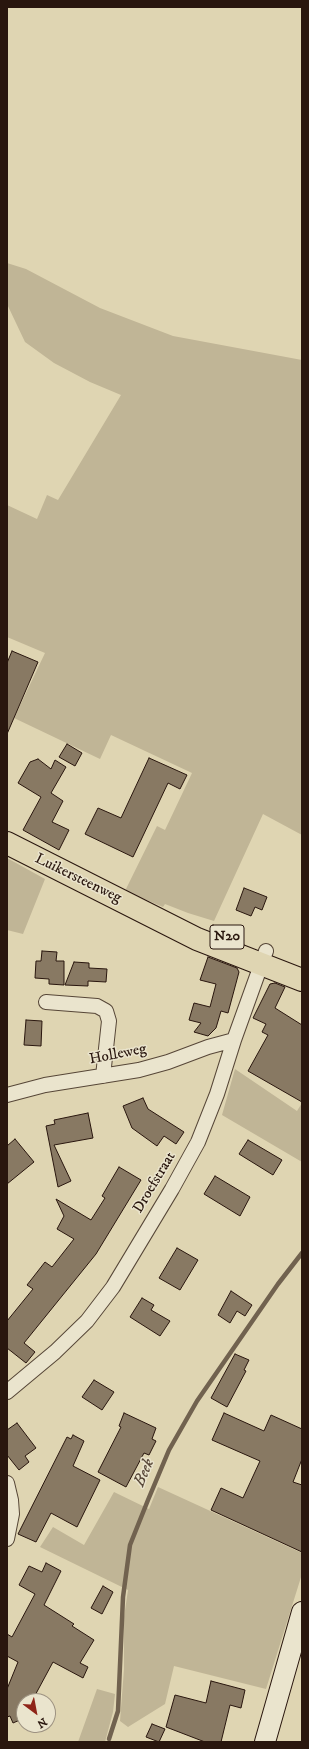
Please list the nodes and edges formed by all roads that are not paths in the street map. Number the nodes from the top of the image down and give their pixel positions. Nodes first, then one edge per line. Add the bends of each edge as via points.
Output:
1 (7, 844) edge
2 (264, 958) junction
3 (302, 965) edge
4 (302, 980) edge
5 (46, 1002) dead end
6 (234, 1040) junction
7 (103, 1076) junction
8 (7, 1095) edge
9 (7, 1392) edge
10 (7, 1484) edge
11 (7, 1539) edge
12 (302, 1612) edge
13 (265, 1742) edge

1 - 2 main road, Luikersteenweg / N20 via 215,947
2 - 3 main road, Luikersteenweg / N20
2 - 4 main road, Luikersteenweg / N20
2 - 6 street, Droefstraat
5 - 7 street via 97,1006 106,1011 109,1021
6 - 7 street, Holleweg via 168,1062
6 - 9 street, Droefstraat via 198,1142 113,1287 87,1321
7 - 8 street, Holleweg via 44,1085
10 - 11 street via 12,1514
12 - 13 street

